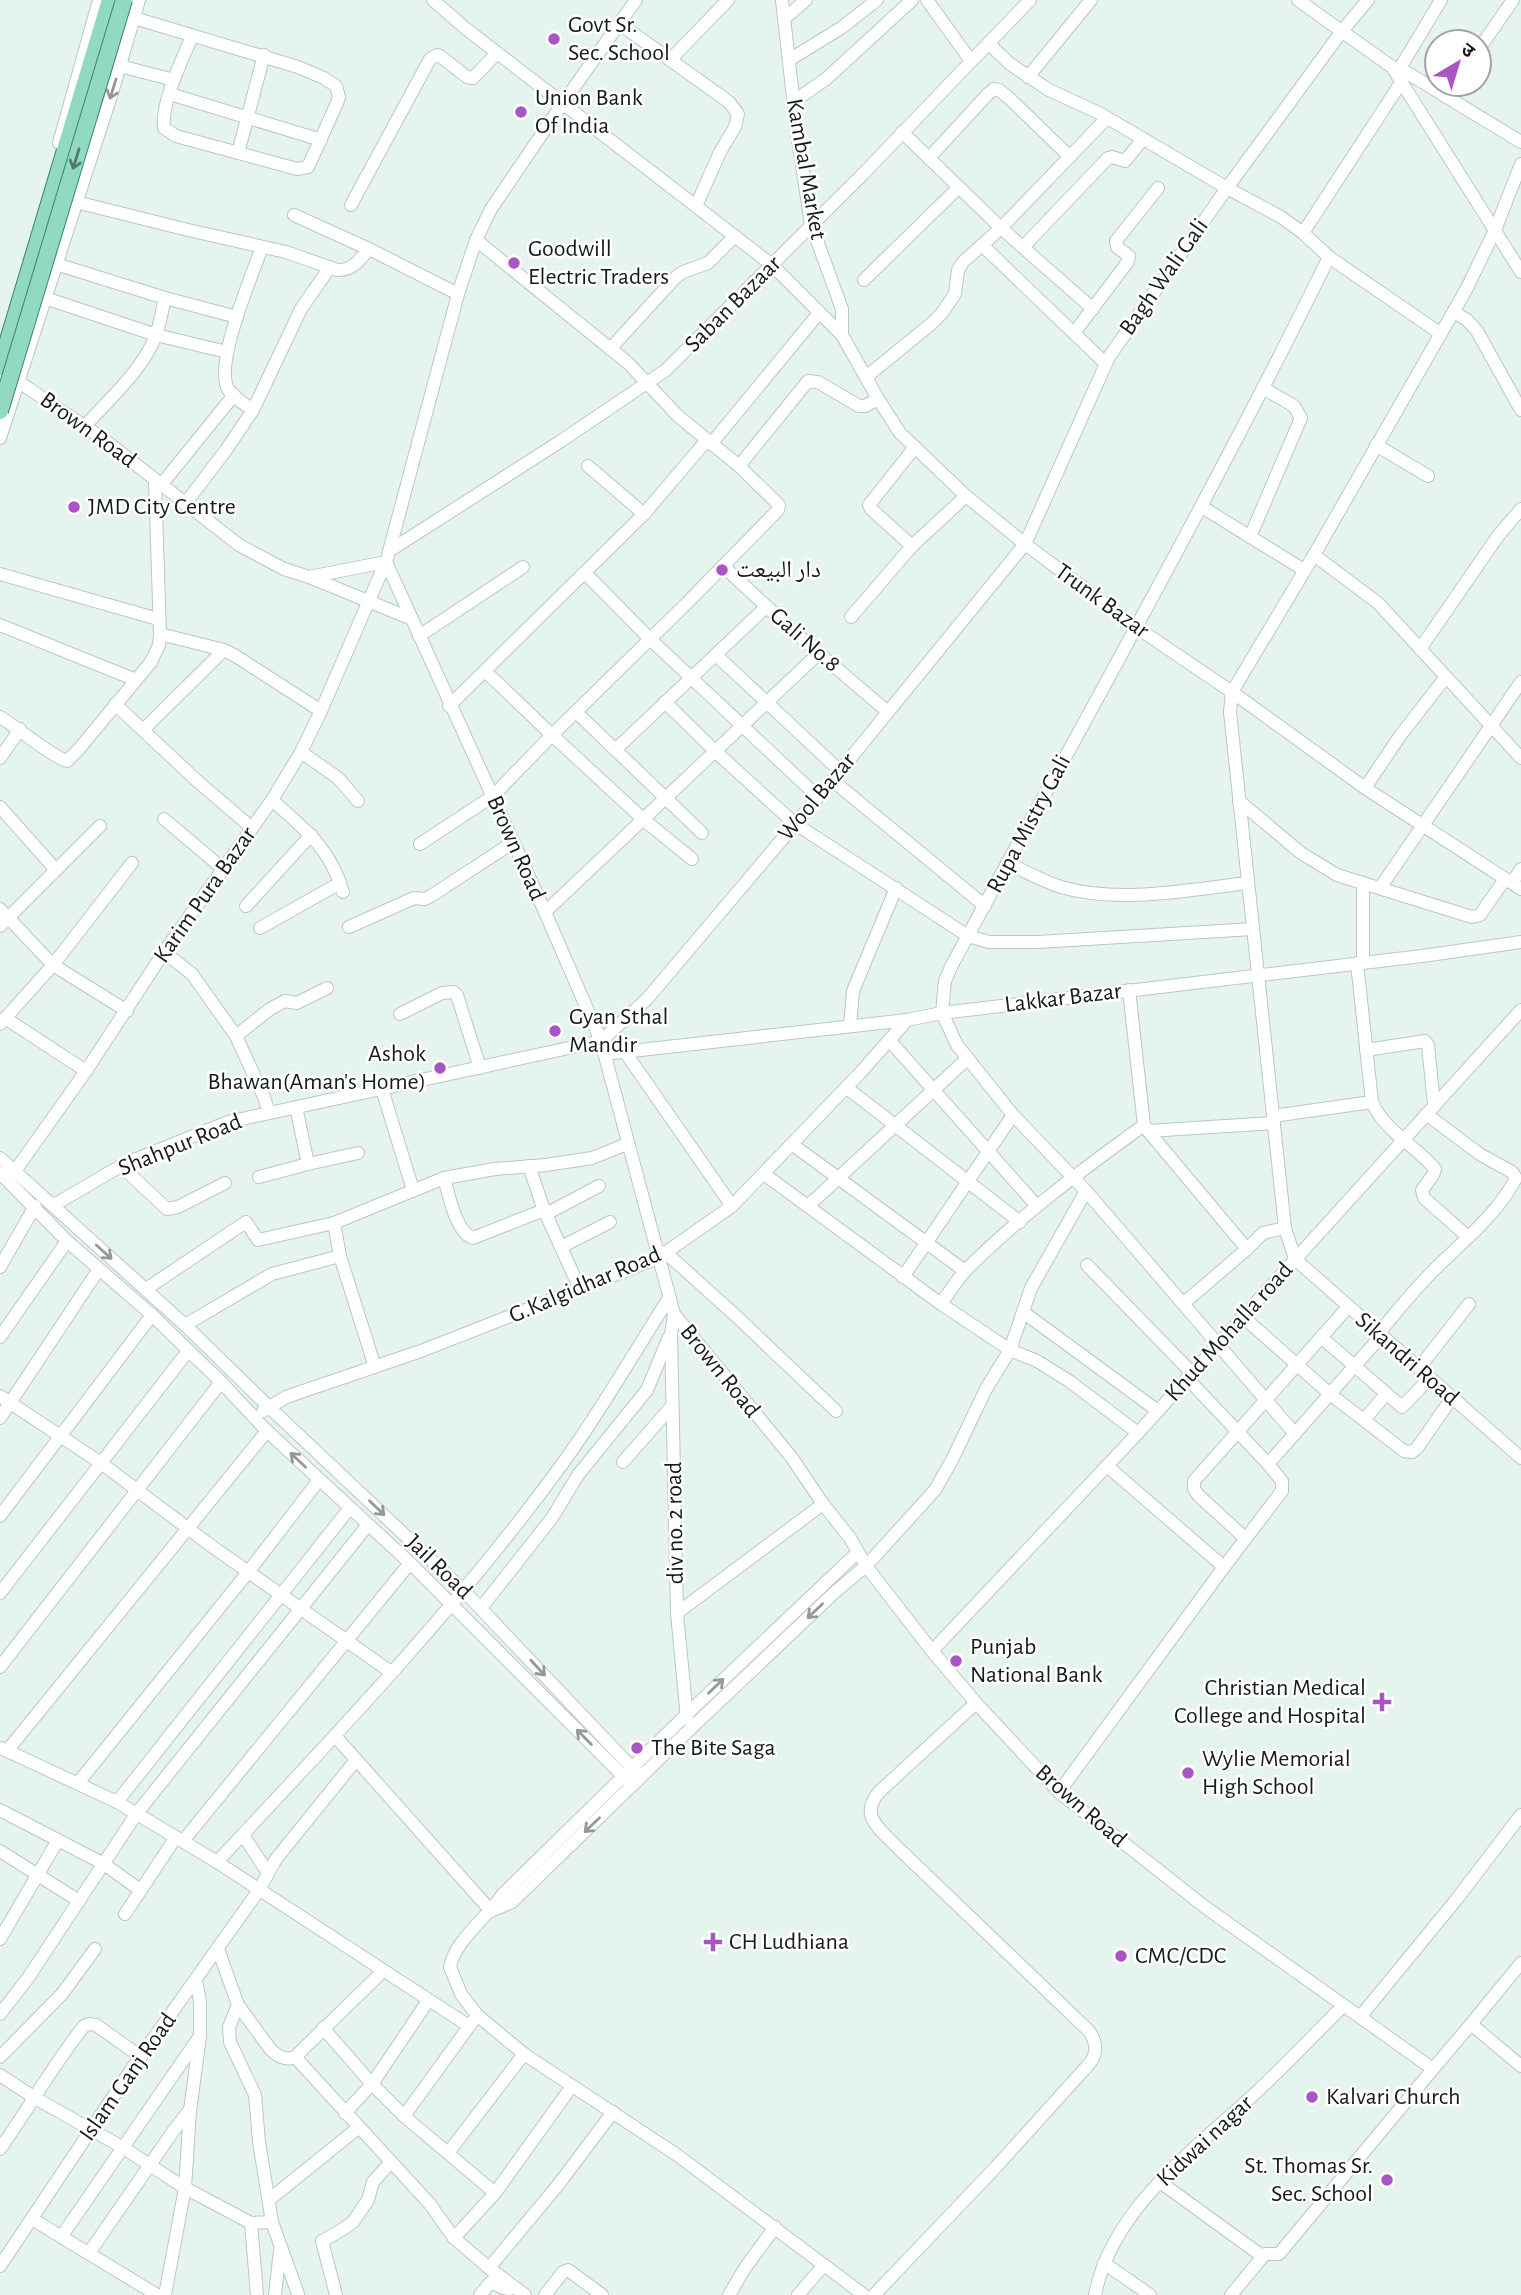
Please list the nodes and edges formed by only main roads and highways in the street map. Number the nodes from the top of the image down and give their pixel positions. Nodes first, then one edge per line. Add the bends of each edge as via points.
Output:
1 (110, 0) edge
2 (124, 0) edge
3 (0, 367) edge
4 (0, 411) edge

1 - 3 main road
2 -> 4 main road, bridge

